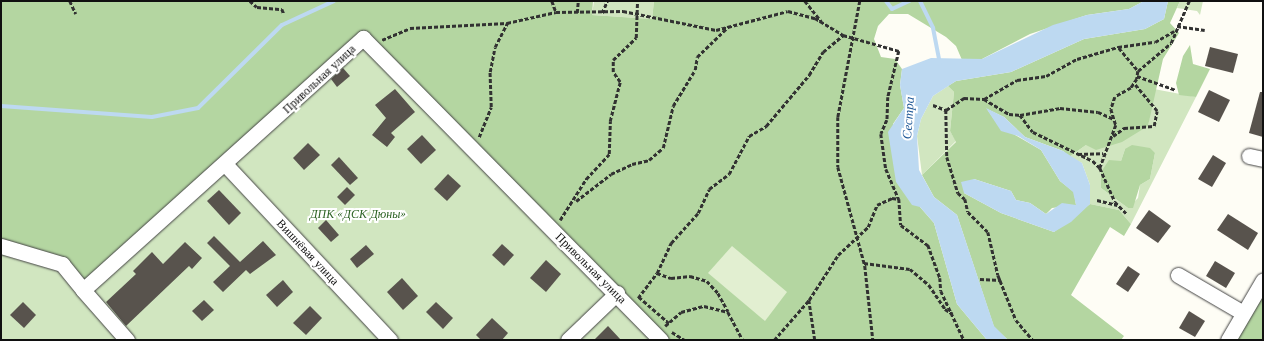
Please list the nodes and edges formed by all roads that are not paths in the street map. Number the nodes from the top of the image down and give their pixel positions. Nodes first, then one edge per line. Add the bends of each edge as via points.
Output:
1 (226, 165) junction
2 (1, 246) edge
3 (1178, 275) dead end
4 (1263, 280) edge
5 (83, 290) junction
6 (617, 293) junction
7 (1243, 313) junction
8 (661, 334) edge
9 (127, 340) edge
10 (390, 340) edge
11 (568, 340) edge
12 (1228, 340) edge

1 - 5 street, Привольная улица
1 - 6 street, Привольная улица via 363,38
1 - 10 street, Вишнёвая улица
2 - 5 street via 62,264
3 - 7 street
4 - 7 street
5 - 9 street
6 - 8 street, Привольная улица via 634,301
6 - 11 street
7 - 12 street

